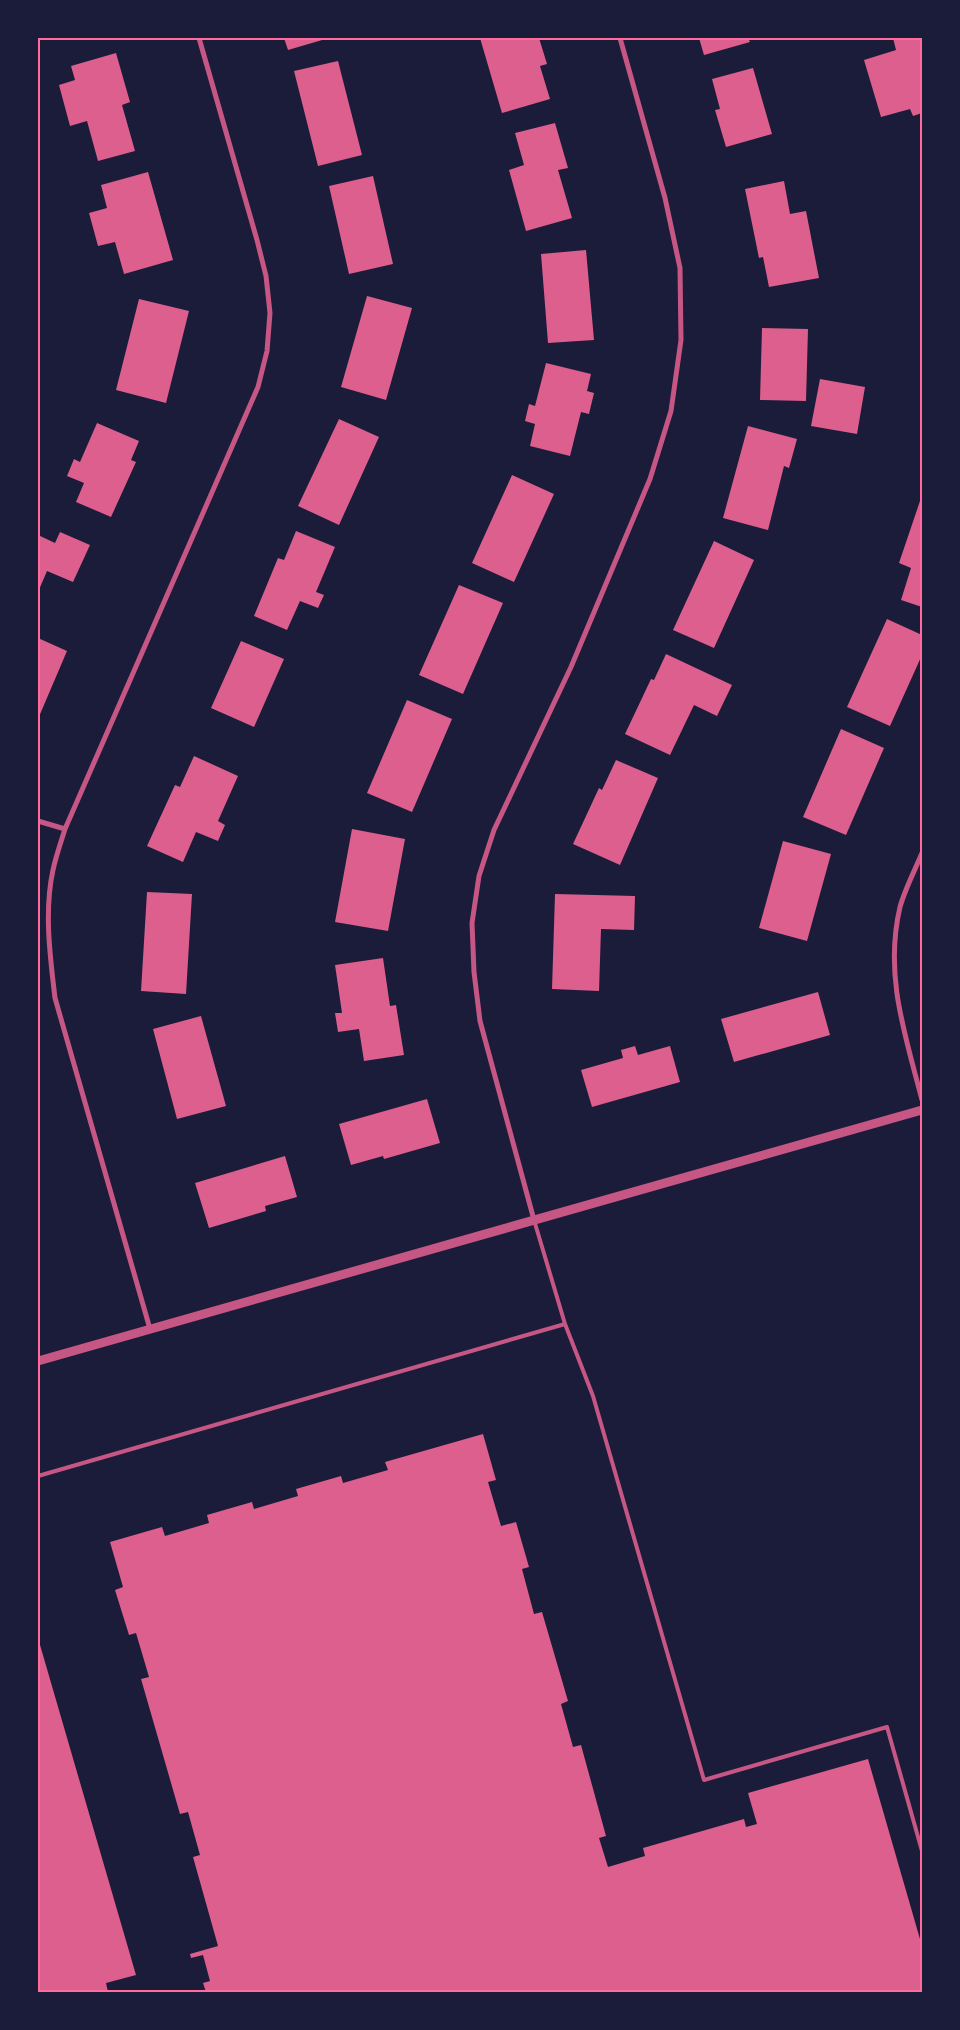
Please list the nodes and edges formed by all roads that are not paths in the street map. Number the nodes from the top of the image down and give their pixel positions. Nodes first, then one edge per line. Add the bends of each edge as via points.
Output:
1 (199, 38) edge
2 (620, 38) edge
3 (38, 821) edge
4 (66, 829) junction
5 (922, 853) edge
6 (922, 1100) edge
7 (922, 1110) edge
8 (534, 1220) junction
9 (565, 1324) junction
10 (150, 1329) junction
11 (38, 1361) edge
12 (38, 1476) edge
13 (922, 1851) edge

1 - 4 street via 266,276 270,313 268,351 258,387
2 - 8 street via 665,198 680,268 681,340 671,411 650,479 571,667 494,830 479,876 472,923 480,1021
3 - 4 street
4 - 10 street via 53,870 48,912 55,998
5 - 6 street via 901,905 894,943 900,1012
7 - 8 street
8 - 9 lane
8 - 10 street
9 - 12 lane
9 - 13 lane via 593,1396 704,1780 887,1727
10 - 11 street

